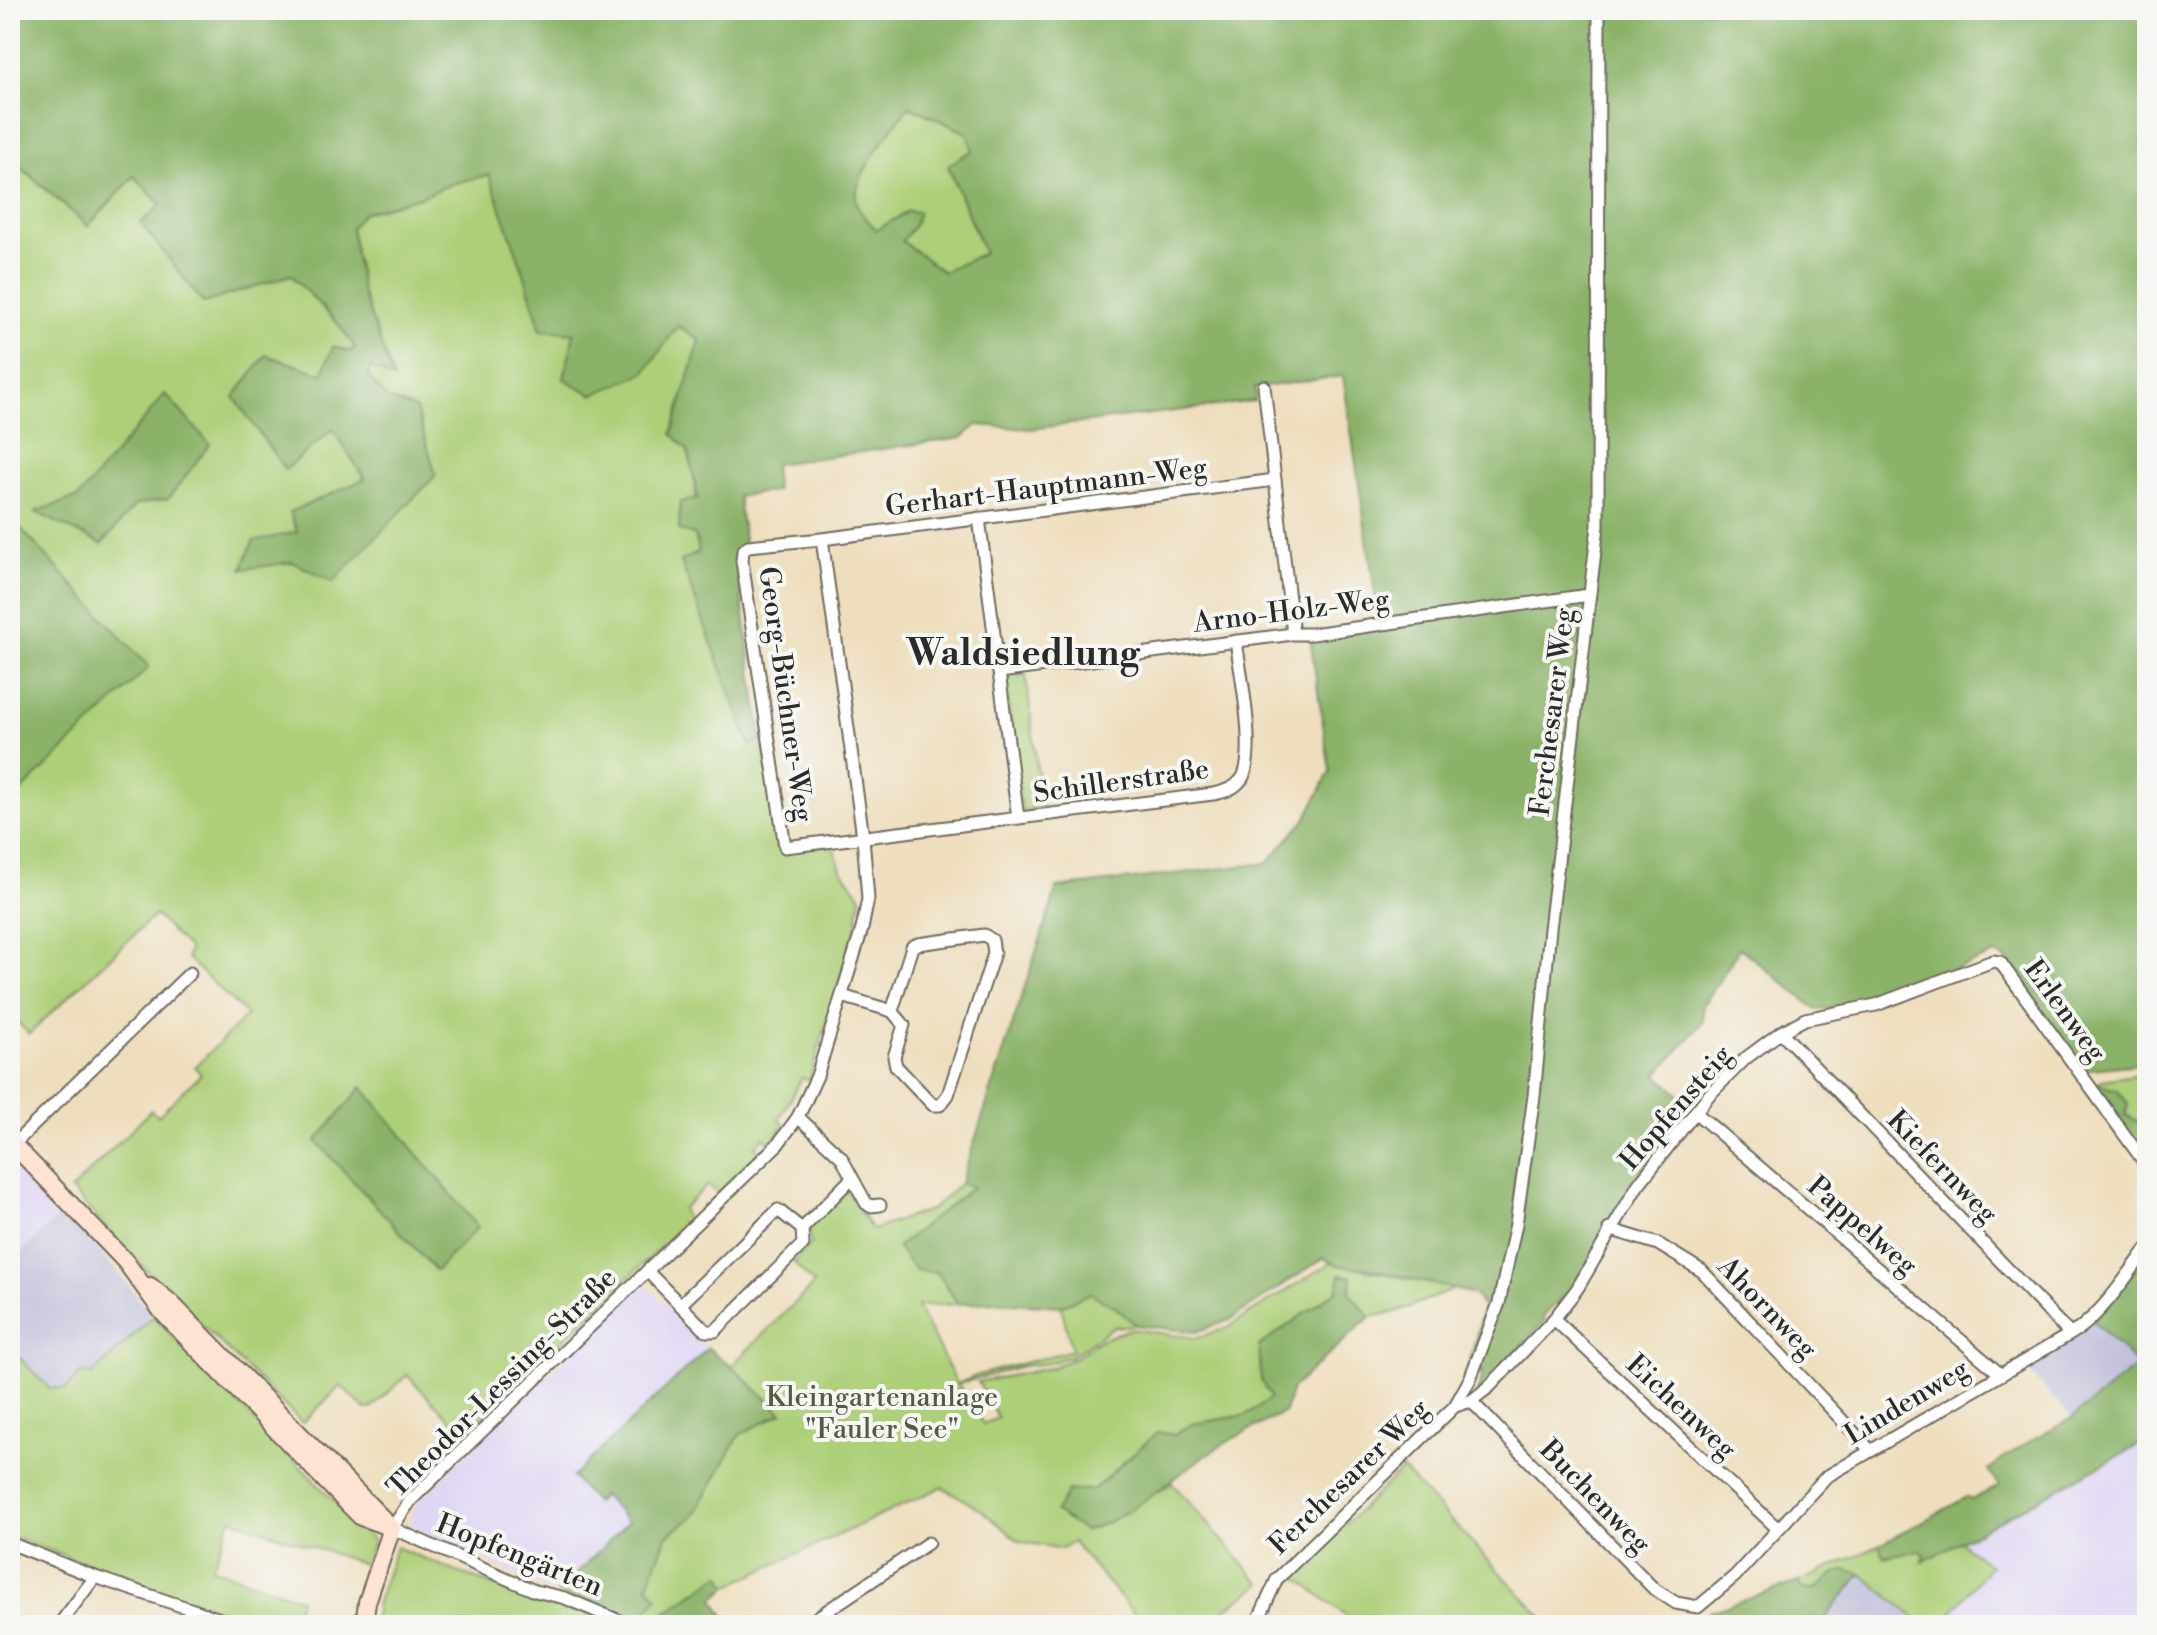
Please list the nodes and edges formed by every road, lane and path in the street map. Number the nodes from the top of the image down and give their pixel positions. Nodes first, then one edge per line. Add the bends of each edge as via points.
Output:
1 (1599, 10) edge
2 (1264, 386) dead end
3 (1275, 480) junction
4 (979, 518) junction
5 (822, 539) junction
6 (1589, 595) junction
7 (1293, 634) junction
8 (1236, 641) junction
9 (999, 672) junction
10 (1018, 818) junction
11 (863, 837) junction
12 (2000, 962) joint
13 (190, 973) dead end
14 (842, 996) junction
15 (892, 1011) junction
16 (1781, 1032) junction
17 (1695, 1112) junction
18 (798, 1117) junction
19 (12, 1142) edge
20 (2147, 1166) edge
21 (852, 1178) junction
22 (880, 1205) dead end
23 (802, 1229) junction
24 (1609, 1229) junction
25 (2147, 1249) edge
26 (647, 1271) junction
27 (680, 1305) junction
28 (1554, 1319) junction
29 (2070, 1334) junction
30 (2000, 1374) junction
31 (1471, 1401) junction
32 (1455, 1406) junction
33 (1871, 1451) junction
34 (392, 1528) junction
35 (1777, 1528) junction
36 (10, 1543) edge
37 (928, 1543) dead end
38 (95, 1577) junction
39 (1698, 1607) joint
40 (59, 1625) edge
41 (238, 1625) edge
42 (364, 1625) edge
43 (629, 1625) edge
44 (806, 1625) edge
45 (1256, 1625) edge

1 - 6 street, Ferchesarer Weg via 1600,489
2 - 3 street
3 - 4 street, Gerhart-Hauptmann-Weg
3 - 7 street
4 - 5 street, Gerhart-Hauptmann-Weg
4 - 9 street
5 - 11 street, Theodor-Lessing-Straße
5 - 11 street, Georg-Büchner-Weg via 748,546 742,561 785,847
6 - 7 street, Arno-Holz-Weg
6 - 32 street, Ferchesarer Weg via 1516,1224 1499,1303
7 - 8 street, Arno-Holz-Weg
8 - 9 street, Arno-Holz-Weg
8 - 10 street, Schillerstraße via 1249,746 1248,764 1232,789
9 - 10 street
10 - 11 street, Schillerstraße
11 - 14 street, Theodor-Lessing-Straße via 868,899
12 - 16 street, Hopfensteig via 1876,1005 1815,1016
12 - 20 street, Erlenweg
13 - 19 street
14 - 15 street
14 - 18 street, Theodor-Lessing-Straße
15 - 15 street via 912,947 984,935 992,940 994,953 948,1095 940,1105 933,1105 896,1066 904,1025
16 - 17 street, Hopfensteig via 1724,1078
16 - 29 street, Kiefernweg
17 - 24 street, Hopfensteig
17 - 30 street, Pappelweg
18 - 21 street via 841,1157
18 - 26 street, Theodor-Lessing-Straße via 778,1144
19 - 34 street via 134,1273 163,1313 344,1500 361,1517
21 - 22 street via 866,1203
21 - 23 street, Theodor-Lessing-Straße
23 - 27 street via 778,1210
23 - 27 street, Theodor-Lessing-Straße via 803,1244 715,1331 706,1331
24 - 28 street, Hopfensteig
24 - 33 street, Ahornweg via 1658,1244 1702,1271
25 - 29 street, Lindenweg via 2092,1319
26 - 27 street, Theodor-Lessing-Straße
26 - 34 street, Theodor-Lessing-Straße via 410,1501
28 - 31 street, Hopfensteig
28 - 35 street, Eichenweg
29 - 30 street, Lindenweg
30 - 33 street, Lindenweg
31 - 32 street, Ferchesarer Weg
31 - 39 street, Buchenweg via 1660,1594
32 - 45 street, Ferchesarer Weg via 1277,1579
33 - 35 street, Lindenweg via 1826,1477
34 - 42 street
34 - 43 street, Hopfengärten via 535,1591
35 - 39 street, Lindenweg via 1735,1576
36 - 38 street
37 - 44 street via 873,1572
38 - 40 street
38 - 41 street

